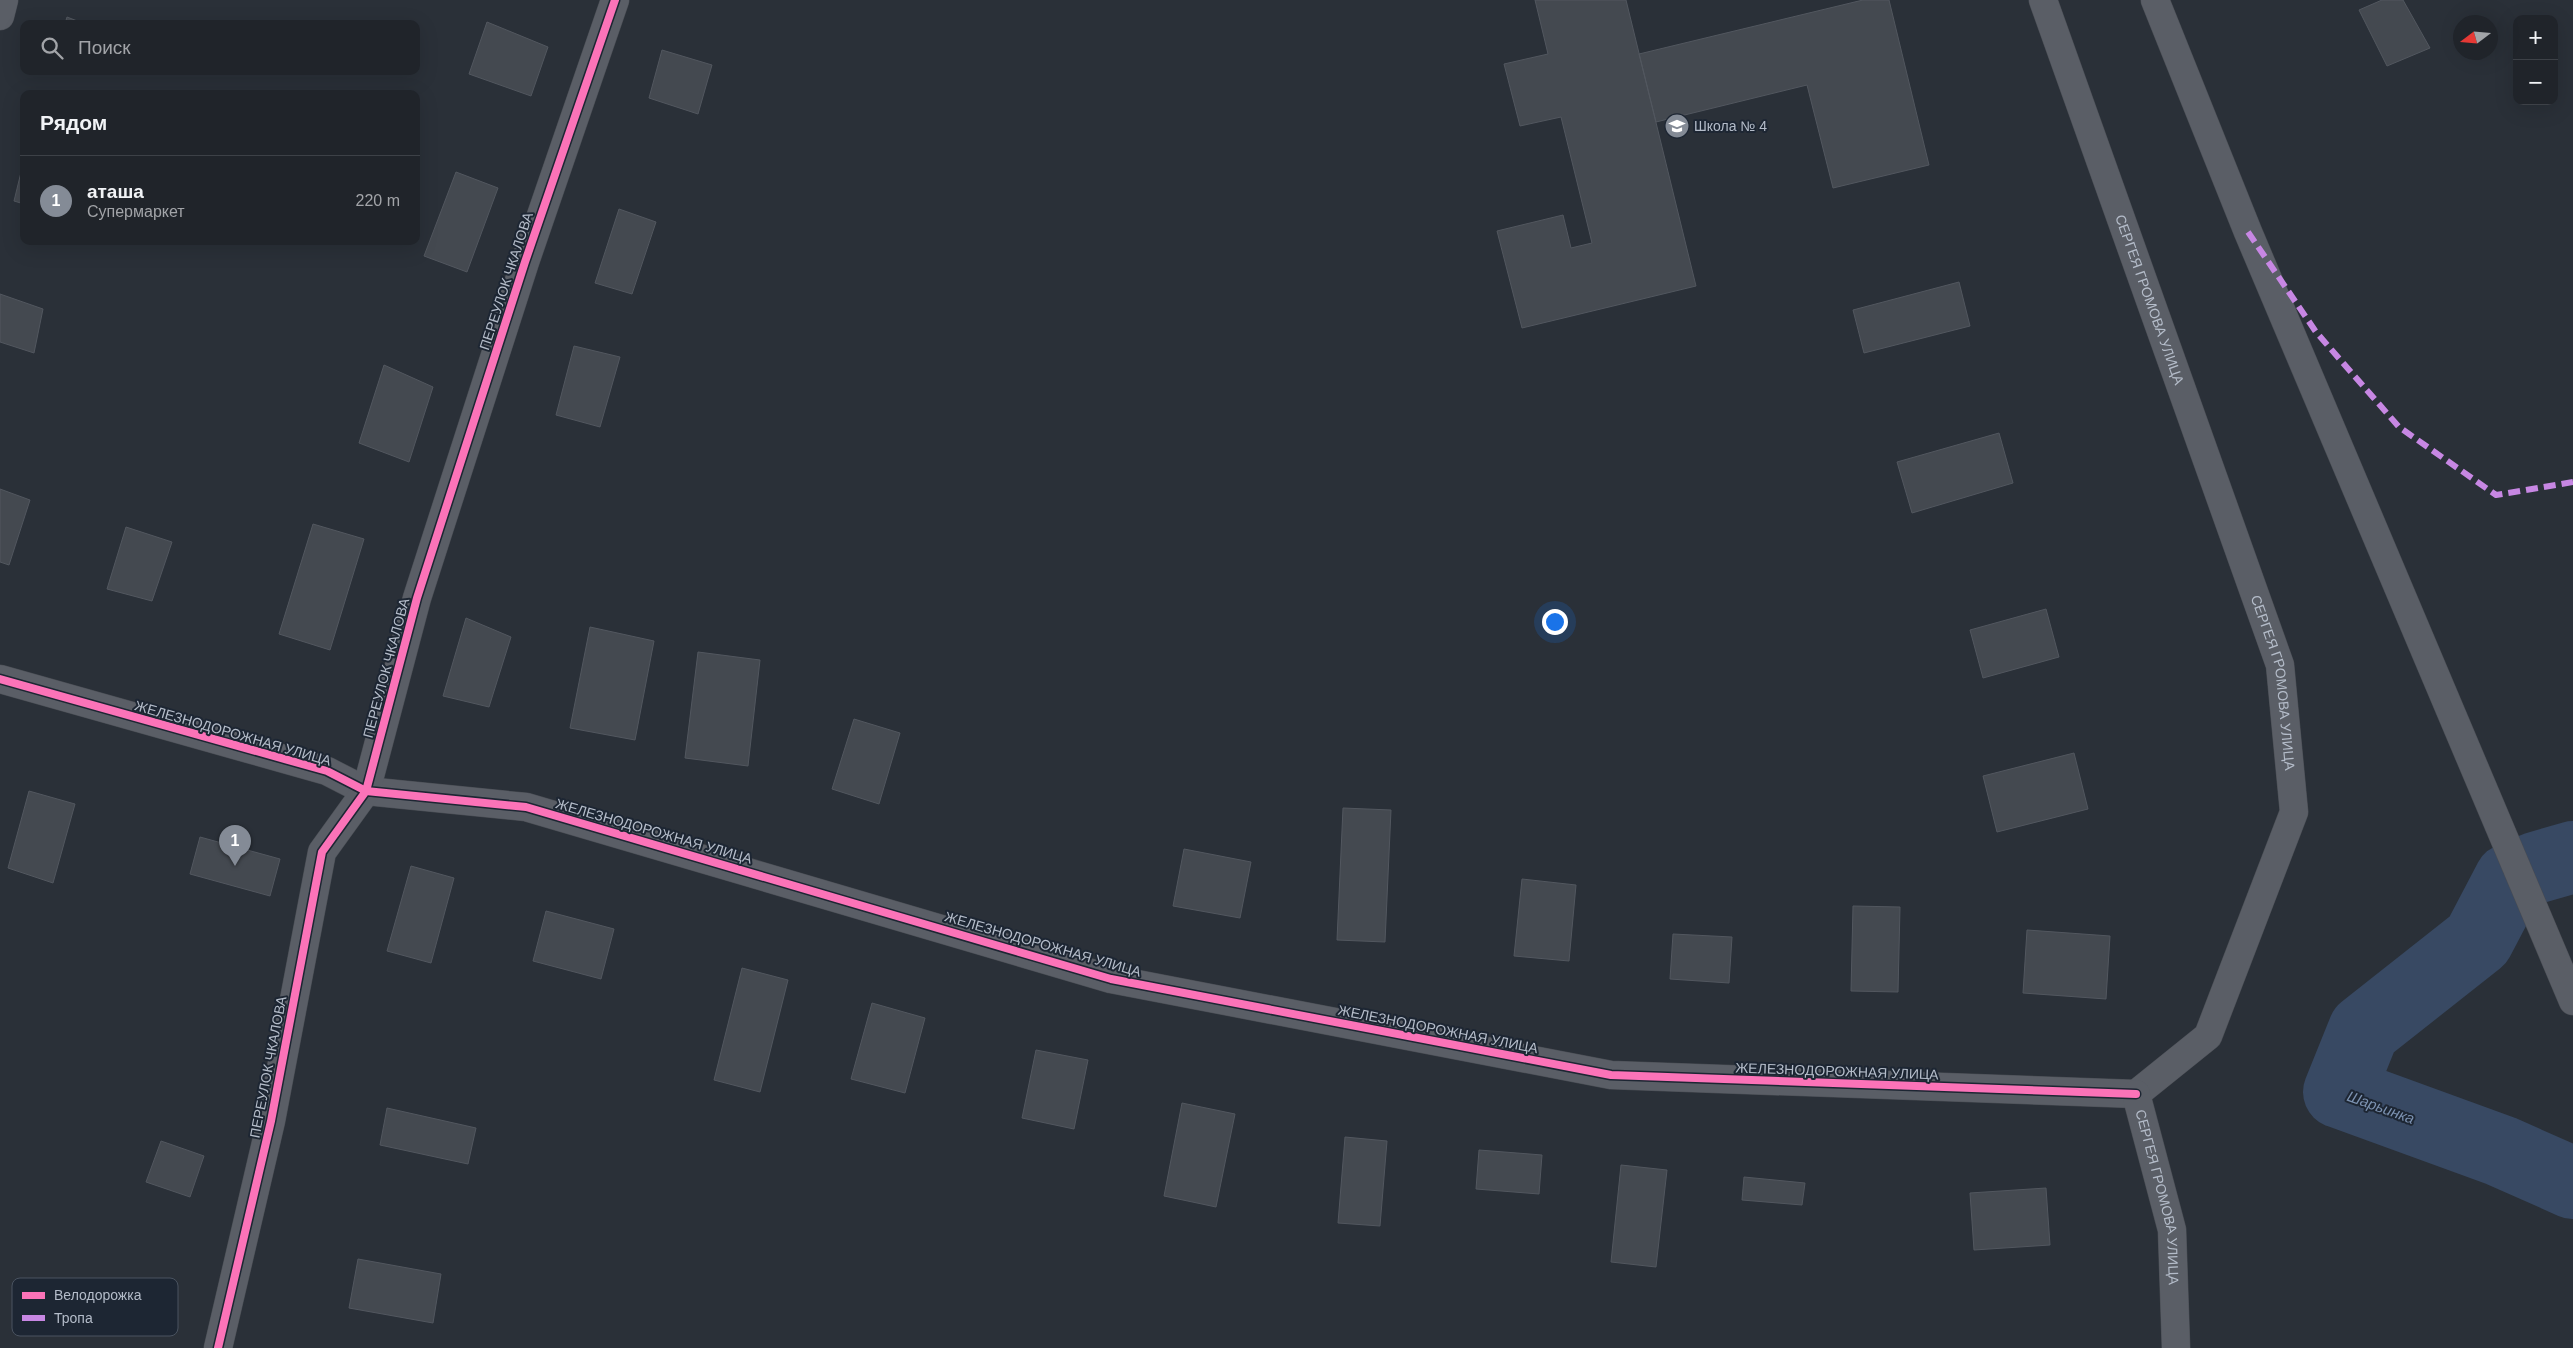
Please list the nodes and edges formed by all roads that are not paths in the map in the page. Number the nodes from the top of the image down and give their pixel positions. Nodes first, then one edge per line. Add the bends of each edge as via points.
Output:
1 (4, 0) edge
2 (614, 0) edge
3 (2043, 0) edge
4 (2155, 0) edge
5 (0, 16) edge
6 (0, 679) edge
7 (366, 791) junction
8 (2573, 1001) edge
9 (2136, 1094) junction
10 (218, 1348) edge
11 (2176, 1348) edge

1 - 5 street
2 - 7 street, ПЕРЕУЛОК ЧКАЛОВА via 522,271 432,552
3 - 9 street, СЕРГЕЯ ГРОМОВА УЛИЦА via 2280,665 2294,812 2208,1036
4 - 8 street via 2248,232
6 - 7 street, ЖЕЛЕЗНОДОРОЖНАЯ УЛИЦА via 327,772
7 - 9 street, ЖЕЛЕЗНОДОРОЖНАЯ УЛИЦА via 526,807 1111,979 1610,1075
7 - 10 street, ПЕРЕУЛОК ЧКАЛОВА via 322,852 271,1121
9 - 11 street, СЕРГЕЯ ГРОМОВА УЛИЦА via 2172,1230

